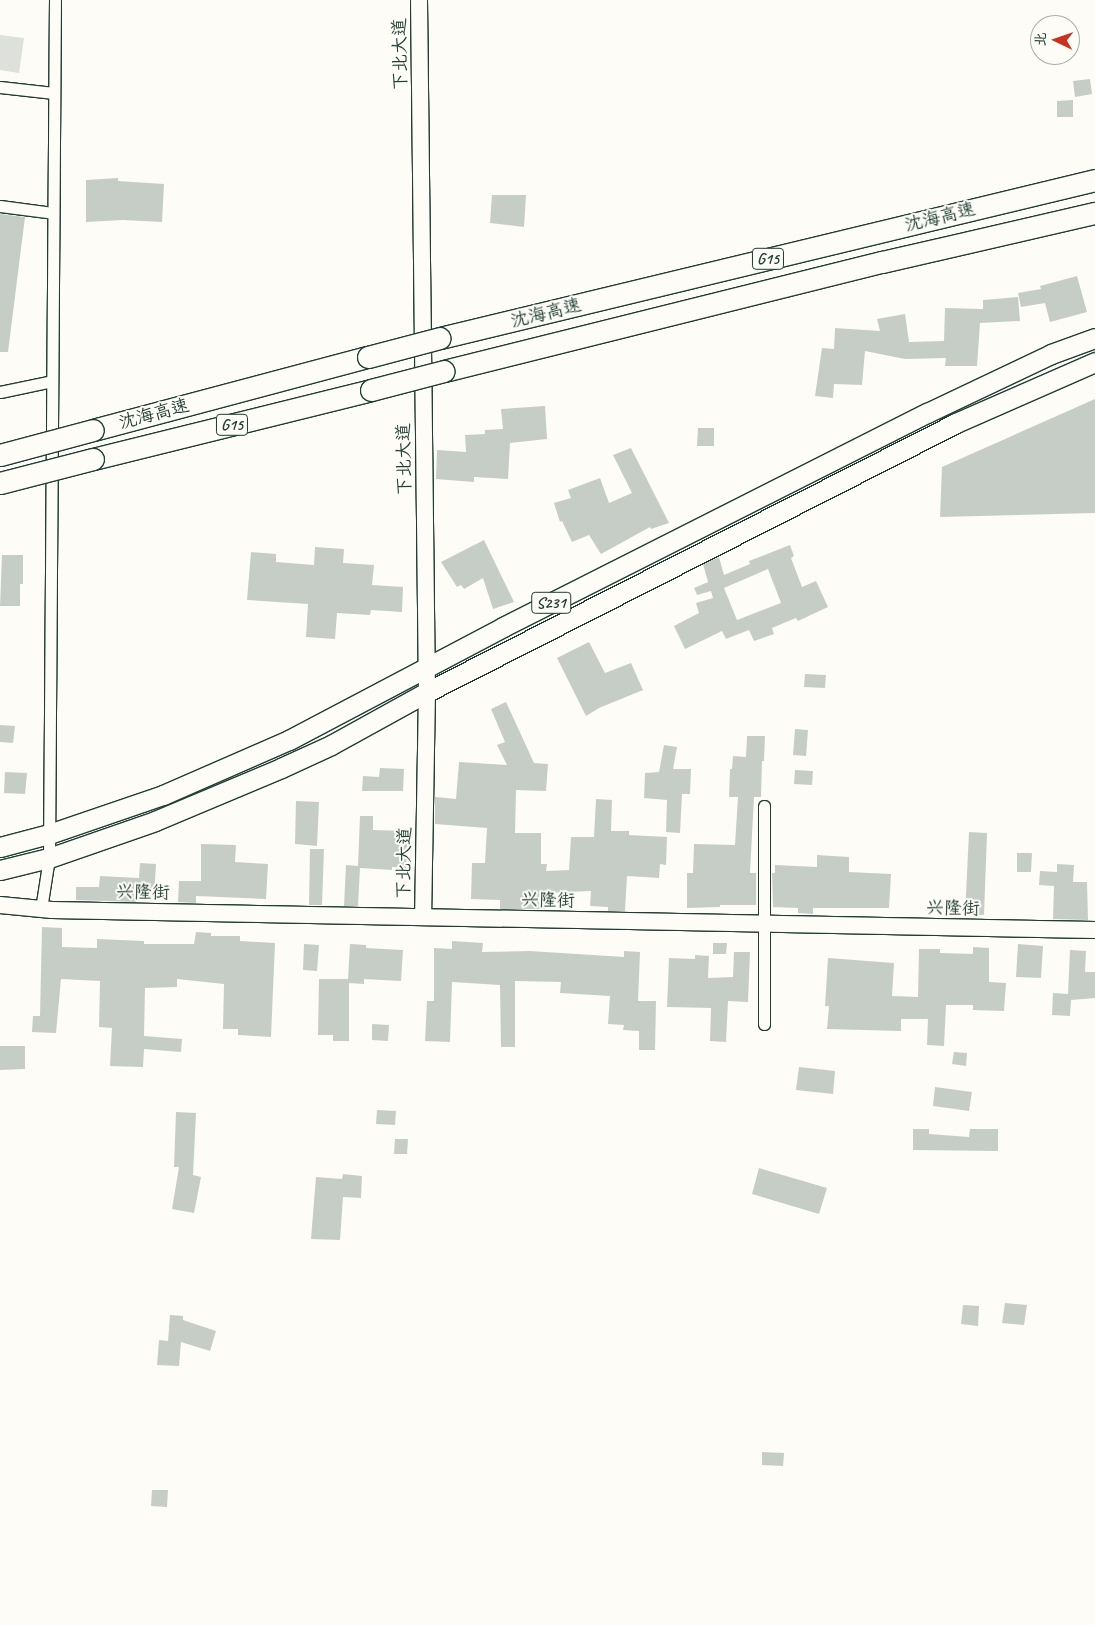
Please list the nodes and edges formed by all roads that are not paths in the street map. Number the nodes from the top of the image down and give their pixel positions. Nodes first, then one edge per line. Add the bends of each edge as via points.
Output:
1 (55, 0) edge
2 (420, 0) edge
3 (0, 87) edge
4 (54, 93) junction
5 (1095, 180) edge
6 (0, 206) edge
7 (53, 212) junction
8 (1095, 213) edge
9 (1095, 338) edge
10 (1095, 362) edge
11 (52, 381) junction
12 (0, 392) edge
13 (0, 455) edge
14 (0, 483) edge
15 (426, 668) junction
16 (427, 692) junction
17 (764, 806) dead end
18 (49, 834) junction
19 (0, 847) edge
20 (49, 858) junction
21 (0, 870) edge
22 (0, 905) edge
23 (41, 909) junction
24 (423, 917) junction
25 (766, 924) junction
26 (1095, 930) edge
27 (764, 1024) dead end

1 - 4 street
2 - 15 street, 下北大道
3 - 4 street
4 - 7 street
5 - 13 highway, 沈海高速 / G15, bridge via 440,338
6 - 7 street
7 - 11 street
8 - 14 highway, 沈海高速 / G15, bridge via 882,262
9 - 15 main road, S231 via 1051,354 927,413
10 - 16 main road, S231 via 956,423
11 - 12 street
11 - 18 street
15 - 16 street, 下北大道
15 - 18 main road, S231 via 289,740 163,795
16 - 20 main road, S231 via 331,745 281,768 155,821
16 - 24 street, 下北大道
17 - 25 street
18 - 19 main road, S231
18 - 20 street
20 - 21 main road, S231
20 - 23 street
22 - 23 street, 兴隆街
23 - 24 street, 兴隆街
24 - 25 street, 兴隆街
25 - 26 street, 兴隆街
25 - 27 street

